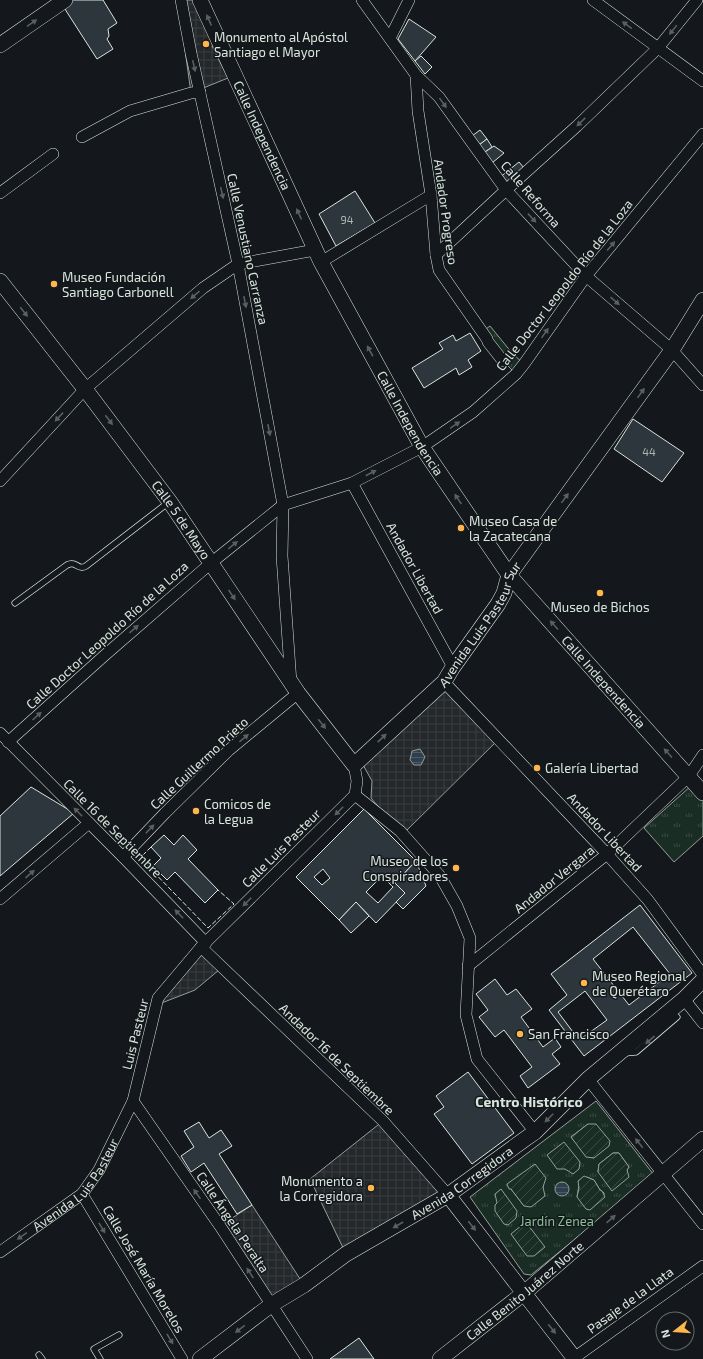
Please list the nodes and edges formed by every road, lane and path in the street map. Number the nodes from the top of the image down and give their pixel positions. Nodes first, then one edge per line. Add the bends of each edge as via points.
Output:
1 (65, 0) edge
2 (181, 0) edge
3 (200, 0) edge
4 (362, 0) edge
5 (409, 0) edge
6 (593, 0) edge
7 (697, 0) edge
8 (390, 38) junction
9 (0, 45) edge
10 (658, 48) junction
11 (416, 75) junction
12 (703, 81) edge
13 (200, 92) junction
14 (703, 134) edge
15 (82, 137) dead end
16 (53, 154) dead end
17 (506, 190) junction
18 (0, 193) edge
19 (431, 195) junction
20 (436, 255) junction
21 (318, 256) junction
22 (238, 264) junction
23 (586, 276) junction
24 (0, 281) edge
25 (703, 300) edge
26 (672, 350) junction
27 (503, 361) dead end
28 (703, 385) edge
29 (86, 389) junction
30 (422, 447) junction
31 (0, 481) edge
32 (352, 483) junction
33 (170, 502) junction
34 (283, 505) junction
35 (211, 563) junction
36 (509, 575) junction
37 (15, 604) dead end
38 (453, 667) junction
39 (444, 682) junction
40 (295, 688) junction
41 (0, 733) edge
42 (8, 742) junction
43 (703, 755) edge
44 (354, 765) junction
45 (689, 776) junction
46 (703, 793) edge
47 (355, 795) junction
48 (89, 823) junction
49 (607, 854) junction
50 (123, 857) junction
51 (0, 899) edge
52 (470, 938) junction
53 (203, 945) junction
54 (480, 956) junction
55 (468, 966) junction
56 (703, 975) edge
57 (703, 980) edge
58 (684, 999) junction
59 (677, 1017) dead end
60 (703, 1023) edge
61 (619, 1053) junction
62 (588, 1079) junction
63 (133, 1101) junction
64 (534, 1132) junction
65 (703, 1140) edge
66 (664, 1174) junction
67 (82, 1194) junction
68 (448, 1195) junction
69 (703, 1224) edge
70 (0, 1252) edge
71 (703, 1266) edge
72 (524, 1293) junction
73 (272, 1306) junction
74 (120, 1335) dead end
75 (100, 1359) edge
76 (182, 1359) edge
77 (200, 1359) edge
78 (307, 1359) edge
79 (440, 1359) edge
80 (575, 1359) edge

9 -> 1 street
2 -> 13 street, Calle Venustiano Carranza
21 -> 3 street, Calle Independencia
4 - 8 street, Calle Reforma
5 - 8 street
10 -> 6 street
7 -> 10 street
8 - 11 street, Calle Reforma
10 - 12 street
10 -> 17 street
11 -> 17 street, Calle Reforma via 439,97
11 - 19 street, Andador Progreso via 418,111
13 - 15 street via 130,111
13 -> 22 street, Calle Venustiano Carranza
23 -> 14 street, Calle Doctor Leopoldo Río de la Loza
16 - 18 street
17 - 20 street
17 -> 23 street, Calle Reforma
19 - 20 street, Andador Progreso
19 - 21 street
20 - 27 street, Andador Progreso via 438,270
21 - 22 street
30 -> 21 street, Calle Independencia
22 -> 29 street via 203,288
22 -> 34 street, Calle Venustiano Carranza
23 -> 26 street, Calle Reforma
30 -> 23 street, Calle Doctor Leopoldo Río de la Loza via 473,412 516,374
24 -> 29 street, Calle 5 de Mayo
25 - 26 street
26 - 28 street, Calle Reforma
36 -> 26 street, Avenida Luis Pasteur Sur
29 -> 31 street
29 -> 33 street, Calle 5 de Mayo
32 -> 30 street, Calle Doctor Leopoldo Río de la Loza
36 -> 30 street, Calle Independencia
32 - 34 street, Calle Doctor Leopoldo Río de la Loza
32 - 38 street, Andador Libertad
33 - 35 street, Calle 5 de Mayo
33 - 37 lane via 83,568 72,562
35 -> 34 street, Calle Doctor Leopoldo Río de la Loza
34 - 40 street, Calle Venustiano Carranza via 282,556
35 -> 40 street, Calle 5 de Mayo
42 -> 35 street, Calle Doctor Leopoldo Río de la Loza
36 - 38 street, Avenida Luis Pasteur Sur via 498,604
45 -> 36 street, Calle Independencia
38 - 39 street, Avenida Luis Pasteur Sur
44 -> 39 street, Avenida Luis Pasteur Sur
39 - 49 street, Andador Libertad
40 -> 44 street, Calle 5 de Mayo
50 -> 40 street, Calle Guillermo Prieto via 229,750
41 - 42 street, Calle 16 de Septiembre
48 -> 42 street, Calle 16 de Septiembre
43 - 45 street, Andador Vergara
44 - 47 street via 357,781
45 - 46 street, Calle Independencia
45 - 49 street, Andador Vergara
47 - 52 street via 400,831 440,876 457,906
47 -> 53 street, Calle Luis Pasteur
48 - 50 street, Calle 16 de Septiembre
51 -> 48 street
49 - 54 street, Andador Vergara
49 - 56 street, Andador Libertad via 648,900
53 -> 50 street, Calle 16 de Septiembre
52 - 54 street
52 - 55 street
53 - 63 street, Luis Pasteur via 158,998
53 - 68 street, Andador 16 de Septiembre via 383,1121
54 - 55 street, Andador Vergara
55 - 64 street via 466,1015 477,1059
57 - 58 street, Avenida Corregidora
58 - 60 street
58 - 61 street, Avenida Corregidora
59 -> 61 lane via 636,1052
61 - 62 street, Avenida Corregidora
62 -> 64 street, Avenida Corregidora
66 -> 62 street
63 - 67 street, Avenida Luis Pasteur via 99,1170
73 -> 63 street, Calle Ángela Peralta
64 - 68 street, Avenida Corregidora
65 - 66 street, Calle Benito Juárez Norte
66 - 69 street
72 -> 66 street, Calle Benito Juárez Norte
67 -> 70 street, Avenida Luis Pasteur
67 -> 76 street, Calle José María Morelos
68 -> 72 street
68 -> 73 street, Avenida Corregidora via 346,1254
71 - 80 street, Pasaje de la Llata
72 - 79 street, Calle Benito Juárez Norte
72 -> 80 street
73 -> 77 street, Avenida Corregidora
73 - 78 street, Calle Ángela Peralta
74 - 75 lane via 94,1349

